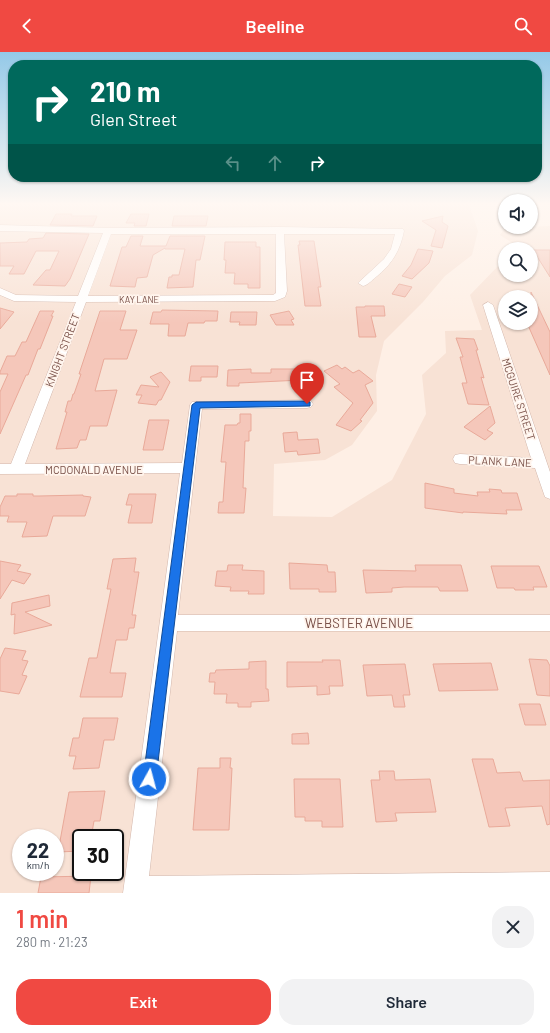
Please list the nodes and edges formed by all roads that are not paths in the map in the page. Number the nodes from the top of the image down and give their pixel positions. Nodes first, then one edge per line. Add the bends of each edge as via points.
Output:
1 (103, 244) edge
2 (280, 244) edge
3 (398, 244) edge
4 (363, 282) dead end
5 (0, 292) edge
6 (82, 299) junction
7 (488, 305) dead end
8 (307, 404) dead end
9 (460, 459) dead end
10 (540, 463) junction
11 (188, 468) junction
12 (0, 469) edge
13 (16, 469) junction
14 (550, 493) edge
15 (169, 623) junction
16 (550, 623) edge
17 (550, 884) edge
18 (135, 890) edge

1 - 6 street, KNIGHT STREET
2 - 6 street, KAY LANE via 282,291 278,297
3 - 4 street via 390,258
5 - 6 street, KAY LANE via 14,298
6 - 13 street, KNIGHT STREET
7 - 10 street, MCGUIRE STREET
8 - 11 street via 196,405
9 - 10 street, PLANK LANE
10 - 14 street, MCGUIRE STREET
11 - 13 street, MCDONALD AVENUE
11 - 15 street
12 - 13 street, MCDONALD AVENUE
15 - 16 street, WEBSTER AVENUE
15 - 18 street
17 - 18 street

